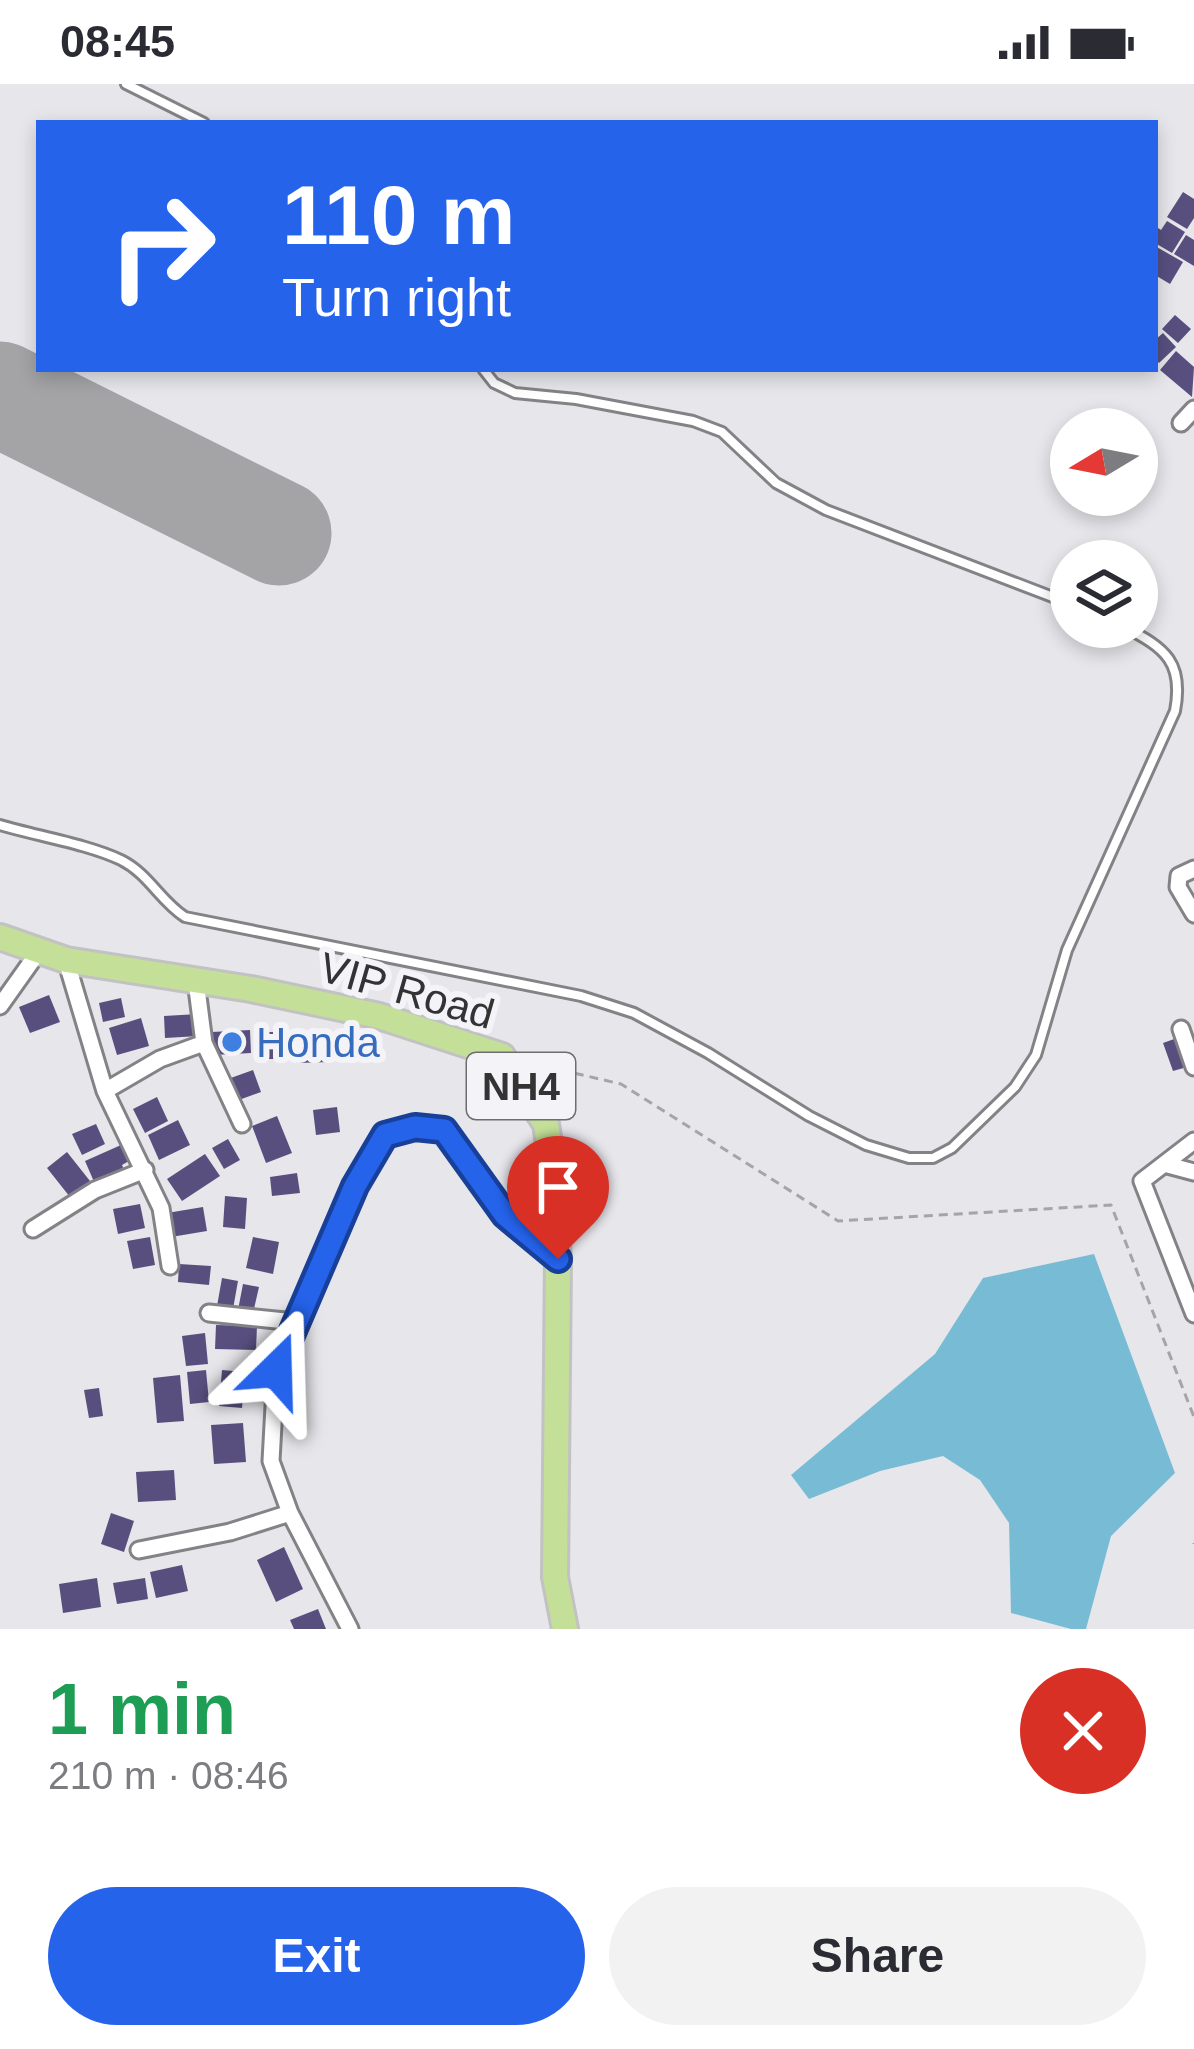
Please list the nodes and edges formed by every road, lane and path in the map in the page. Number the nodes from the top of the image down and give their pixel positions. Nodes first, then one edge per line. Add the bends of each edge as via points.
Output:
1 (126, 84) edge
2 (198, 120) edge
3 (485, 372) edge
4 (1194, 409) edge
5 (1180, 423) dead end
6 (1050, 596) edge
7 (1158, 648) edge
8 (0, 825) edge
9 (1194, 869) edge
10 (1194, 914) edge
11 (0, 938) edge
12 (39, 950) junction
13 (66, 960) junction
14 (196, 981) junction
15 (0, 1006) edge
16 (1181, 1030) dead end
17 (204, 1043) junction
18 (502, 1056) junction
19 (1194, 1066) edge
20 (104, 1091) junction
21 (242, 1124) dead end
22 (1194, 1141) edge
23 (1164, 1164) junction
24 (145, 1170) junction
25 (1194, 1172) edge
26 (33, 1229) dead end
27 (558, 1259) junction
28 (170, 1266) dead end
29 (209, 1313) dead end
30 (1194, 1314) edge
31 (296, 1322) junction
32 (1194, 1417) edge
33 (290, 1513) junction
34 (139, 1550) dead end
35 (350, 1629) edge
36 (565, 1629) edge

1 - 2 lane
3 - 6 lane via 515,394 722,432 776,483 826,510
4 - 5 street
7 - 8 lane via 1180,684 1175,712 1067,950 1036,1055 1015,1087 933,1158 866,1145 634,1013 184,917 121,860
9 - 10 street via 1179,876 1178,887
11 - 12 highway, VIP Road / NH4
12 - 13 highway, VIP Road / NH4
12 - 15 street
13 - 14 highway, VIP Road / NH4
13 - 20 street
14 - 17 street
14 - 18 highway, VIP Road / NH4 via 379,1016
16 - 19 street
17 - 20 street
17 - 21 street
18 - 27 highway, VIP Road / NH4 via 546,1124
18 - 32 path via 620,1084 838,1221 1111,1205
20 - 24 street
22 - 23 street
23 - 25 street
23 - 30 street via 1142,1181
24 - 26 street
24 - 28 street
27 - 31 street via 505,1215 444,1130 415,1127 385,1135
27 - 36 highway, VIP Road / NH4 via 555,1577
29 - 31 street
31 - 33 street via 276,1370 271,1461
33 - 34 street
33 - 35 street

